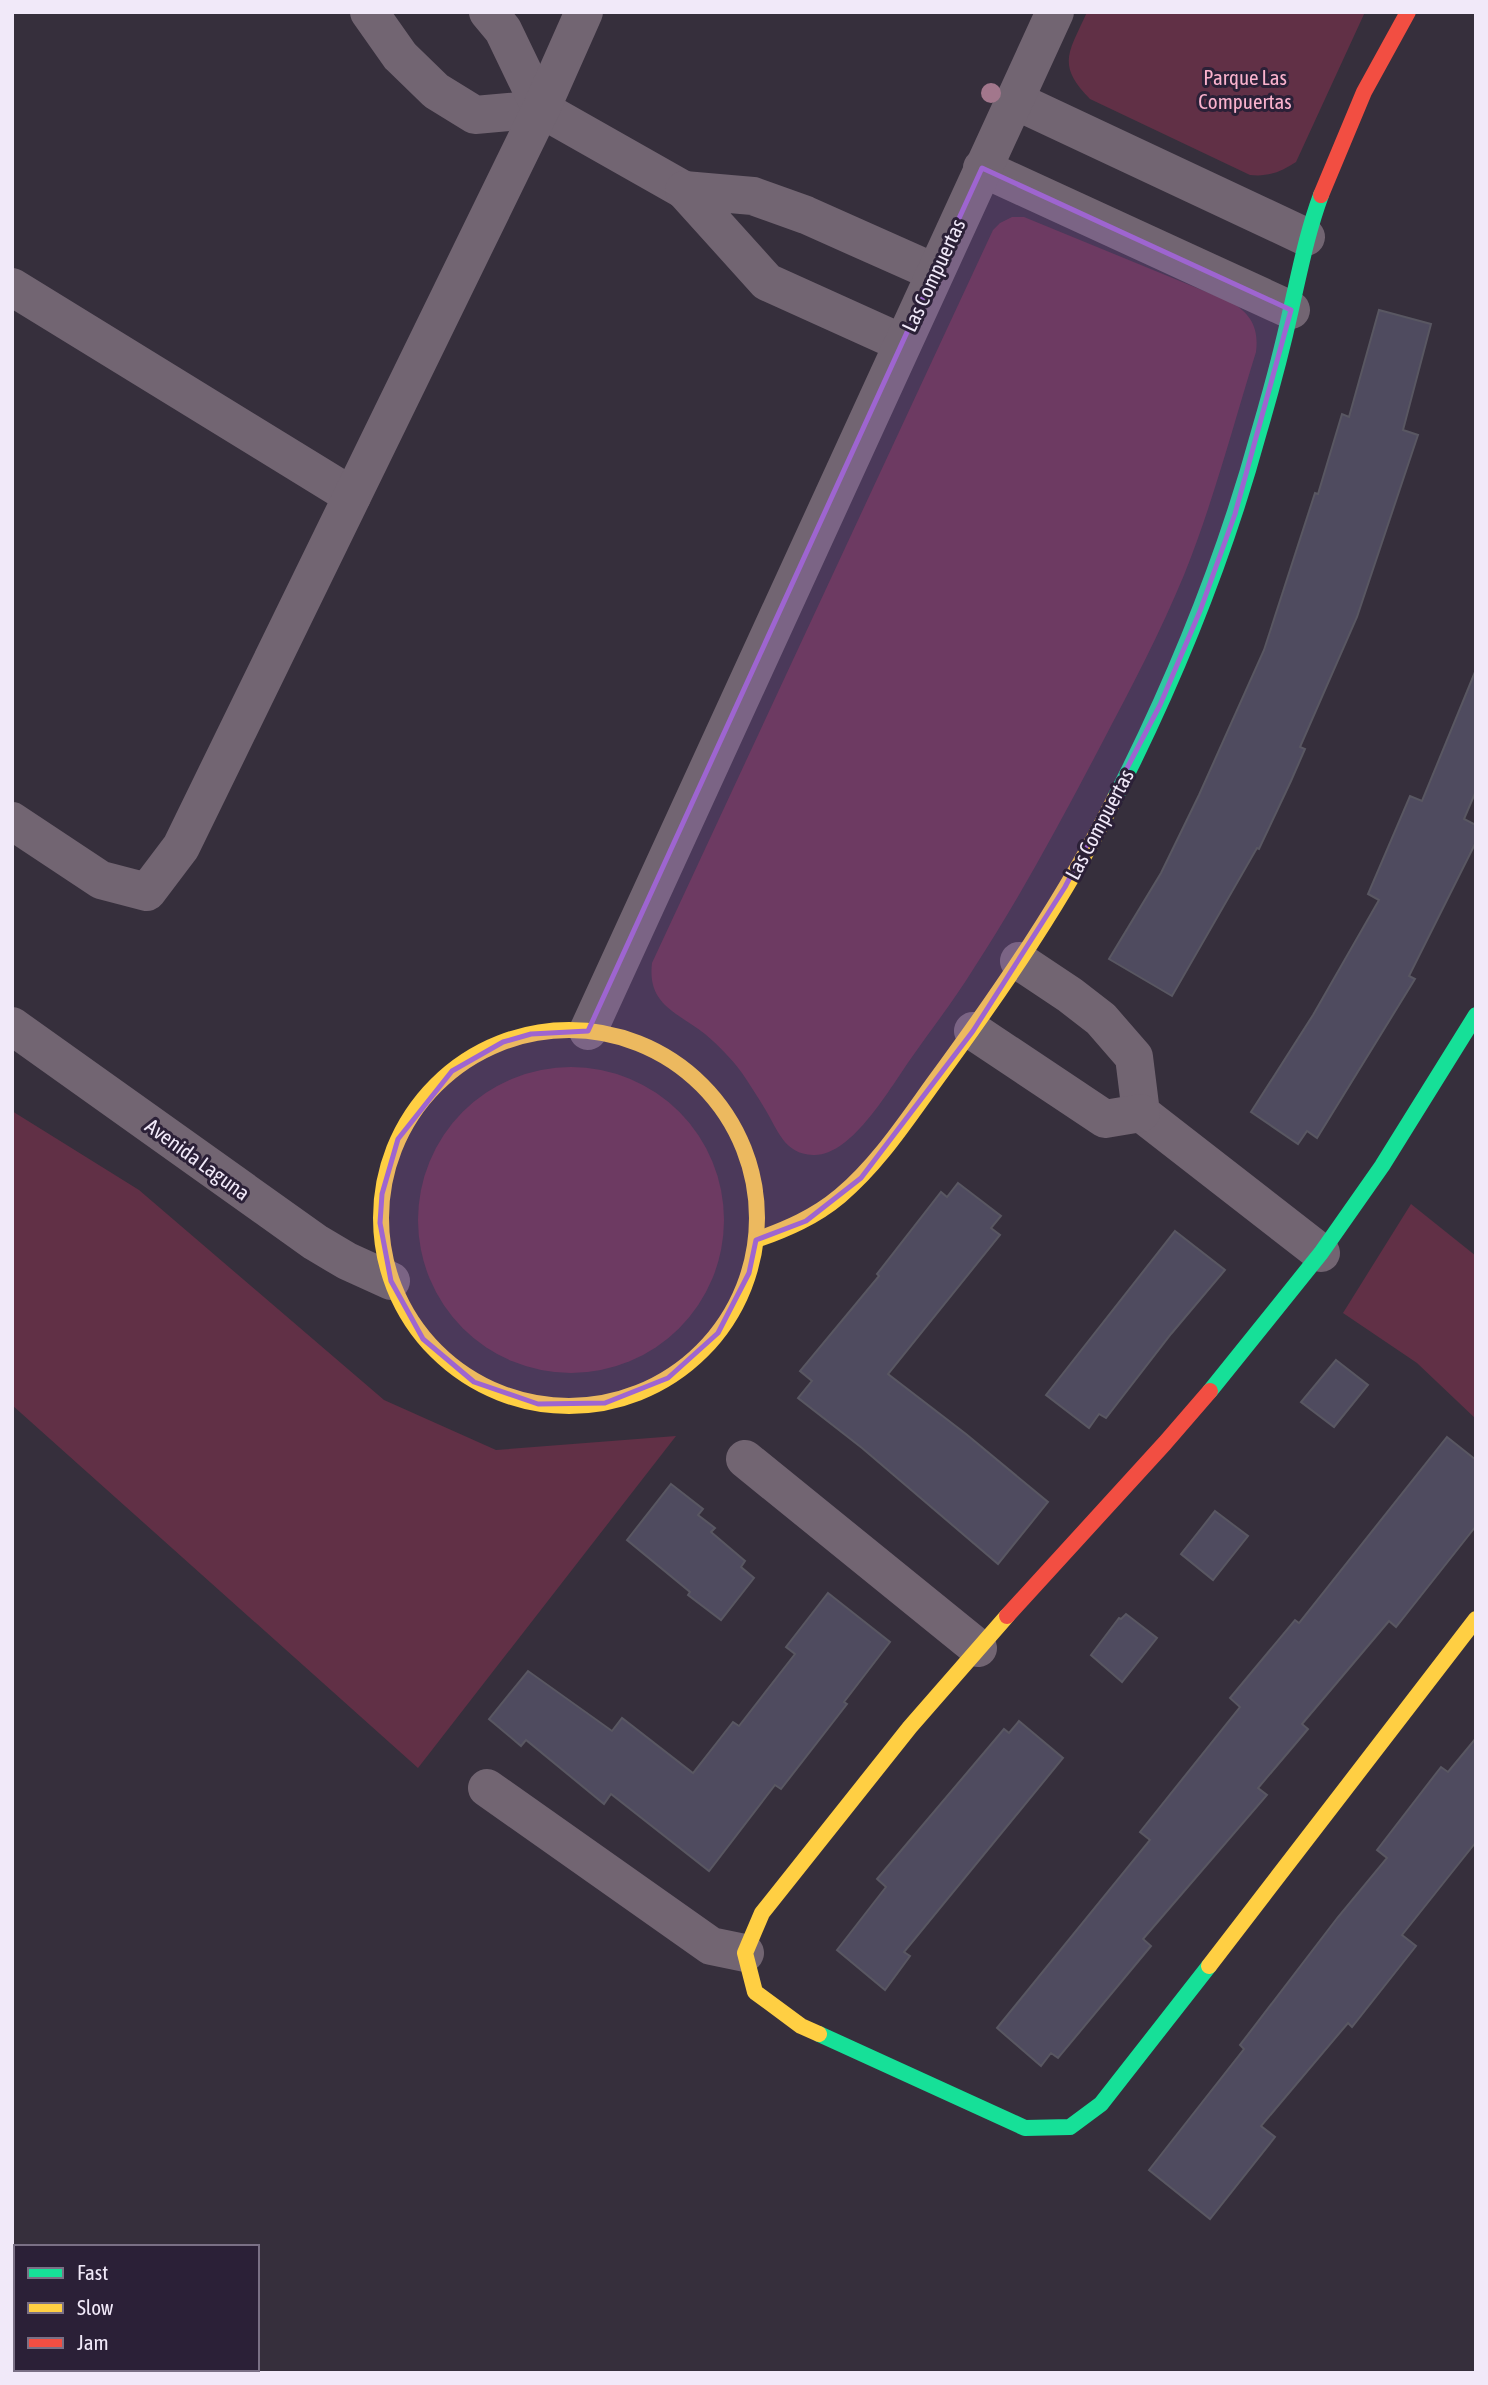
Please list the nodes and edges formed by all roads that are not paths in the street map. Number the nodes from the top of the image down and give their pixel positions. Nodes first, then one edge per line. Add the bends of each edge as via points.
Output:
1 (369, 12) edge
2 (488, 12) edge
3 (584, 12) edge
4 (1055, 12) edge
5 (1408, 12) edge
6 (1014, 100) junction
7 (541, 109) junction
8 (982, 168) junction
9 (684, 190) junction
10 (1306, 237) junction
11 (934, 272) junction
12 (12, 286) edge
13 (1291, 310) junction
14 (902, 342) junction
15 (352, 496) junction
16 (12, 821) edge
17 (1018, 961) junction
18 (1476, 1015) edge
19 (12, 1026) edge
20 (588, 1031) junction
21 (973, 1031) junction
22 (1141, 1113) junction
23 (756, 1240) junction
24 (1321, 1253) junction
25 (391, 1280) junction
26 (745, 1459) dead end
27 (1476, 1619) edge
28 (978, 1648) junction
29 (487, 1787) dead end
30 (745, 1953) junction

1 - 7 street via 400,56 436,91 475,115
2 - 7 street via 503,30
3 - 7 street
4 - 6 street, Las Compuertas
5 - 10 street, Las Compuertas via 1358,105
6 - 8 street, Las Compuertas
6 - 10 street
7 - 9 street
7 - 15 street
8 - 11 street, Las Compuertas
8 - 13 street
9 - 11 street via 753,196
9 - 14 street via 767,282
10 - 13 street, Las Compuertas
11 - 14 street, Las Compuertas
12 - 15 street
13 - 17 street, Las Compuertas via 1265,415 1200,611 1115,797
14 - 20 street, Las Compuertas
15 - 16 street via 181,847 147,892 101,880
17 - 21 street, Las Compuertas
17 - 22 street via 1101,1019 1134,1057
18 - 24 street
19 - 25 street, Avenida Laguna via 314,1242
20 - 23 street via 652,1049 705,1087 741,1143 752,1174
20 - 25 street via 559,1030 503,1042 452,1071 425,1098 398,1139 382,1194 383,1253
21 - 22 street via 1105,1119
21 - 23 street, Las Compuertas via 861,1178 806,1221
22 - 24 street
23 - 25 street via 736,1304 718,1333 695,1357 638,1394 572,1407 506,1396 465,1376 423,1339
24 - 28 street via 1164,1443
26 - 28 street
27 - 30 street via 1130,2068 1101,2104 1070,2127 1025,2128 801,2026 755,1992
28 - 30 street via 762,1913
29 - 30 street via 711,1946

